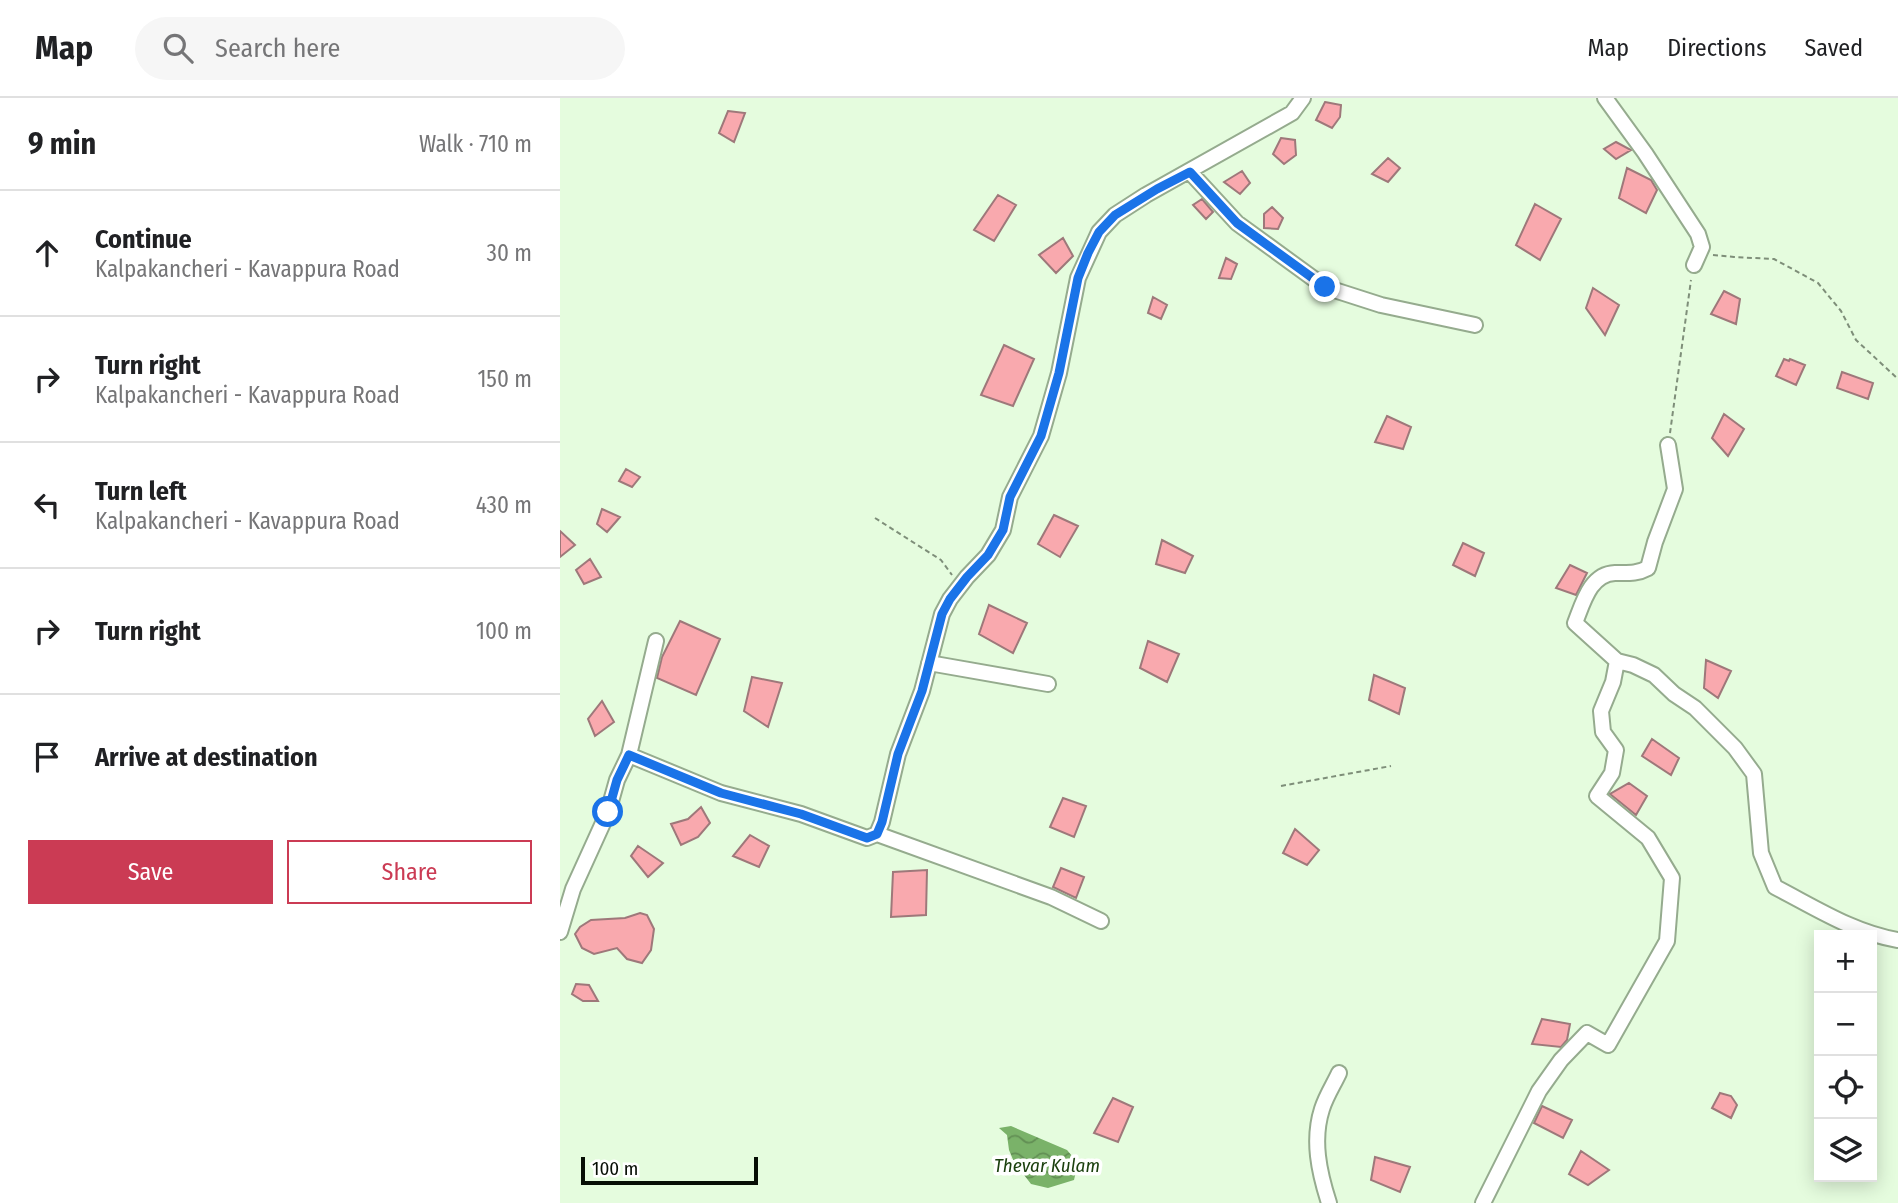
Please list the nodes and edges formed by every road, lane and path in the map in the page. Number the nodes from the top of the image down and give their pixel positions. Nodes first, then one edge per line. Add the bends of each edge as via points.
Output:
1 (1303, 98) edge
2 (1605, 98) edge
3 (1190, 172) junction
4 (1696, 259) junction
5 (1475, 325) dead end
6 (1898, 379) edge
7 (1668, 445) joint
8 (875, 518) dead end
9 (962, 586) junction
10 (656, 641) dead end
11 (1617, 661) junction
12 (929, 663) junction
13 (1048, 684) dead end
14 (629, 755) junction
15 (1391, 766) dead end
16 (1281, 786) dead end
17 (877, 834) junction
18 (1101, 921) dead end
19 (560, 932) edge
20 (1898, 940) edge
21 (1339, 1073) dead end
22 (1329, 1203) edge
23 (1483, 1203) edge

1 - 3 street via 1292,113
2 - 4 street via 1698,234 1702,247
3 - 5 street via 1237,223 1325,287 1381,305
3 - 9 street via 1115,215 1099,232 1078,278 1041,436 1010,497 1003,530
4 - 6 path via 1774,259 1818,283 1856,341
4 - 7 path
7 - 11 street via 1675,489 1648,568 1597,578 1575,623
8 - 9 path via 941,560
9 - 12 street via 942,614
10 - 14 street
11 - 20 street via 1654,675 1695,708 1754,774 1761,853 1775,887 1877,937
11 - 23 street via 1601,711 1603,732 1616,750 1612,773 1597,796 1648,838 1672,878 1667,940 1608,1045 1587,1033 1539,1091
12 - 13 street
12 - 17 street
14 - 17 street via 721,793 867,838
14 - 19 street via 573,889
15 - 16 path
17 - 18 street via 1051,897
21 - 22 street via 1322,1109 1317,1143

